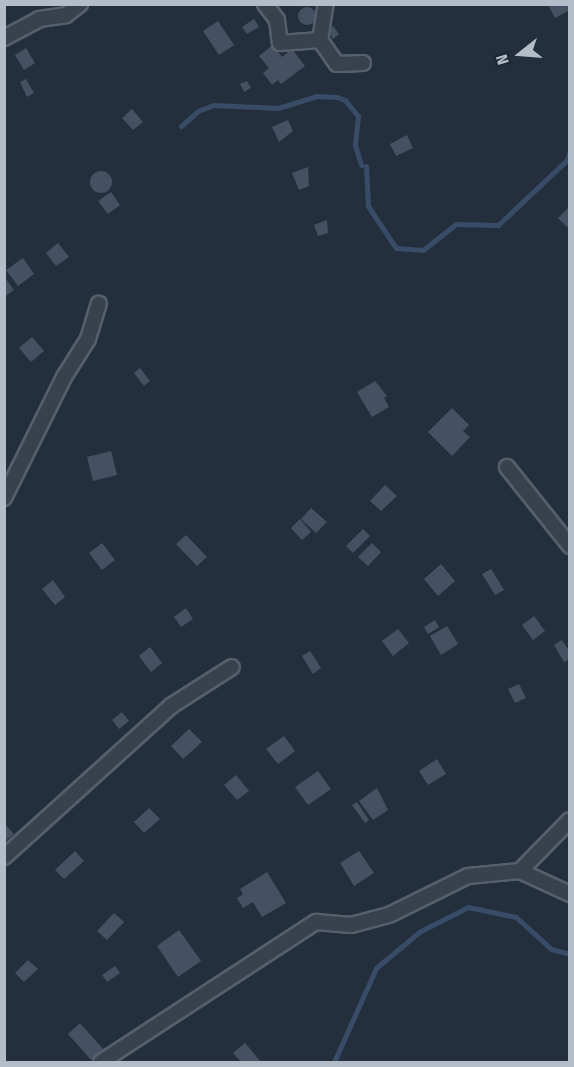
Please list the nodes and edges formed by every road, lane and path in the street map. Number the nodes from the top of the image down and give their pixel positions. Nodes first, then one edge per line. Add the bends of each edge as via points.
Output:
1 (80, 4) edge
2 (265, 4) edge
3 (326, 4) edge
4 (4, 38) edge
5 (320, 40) junction
6 (363, 63) dead end
7 (99, 304) dead end
8 (507, 467) dead end
9 (4, 498) edge
10 (570, 546) edge
11 (232, 667) dead end
12 (570, 820) edge
13 (4, 858) edge
14 (520, 871) junction
15 (570, 894) edge
16 (101, 1062) edge

1 - 4 street via 66,15 39,19
2 - 5 street via 277,20 280,43
3 - 5 street
5 - 6 street via 336,64
7 - 9 street via 88,339 64,377
8 - 10 street
11 - 13 street via 171,706
12 - 14 street
14 - 15 street
14 - 16 street via 468,876 389,915 351,925 316,922

